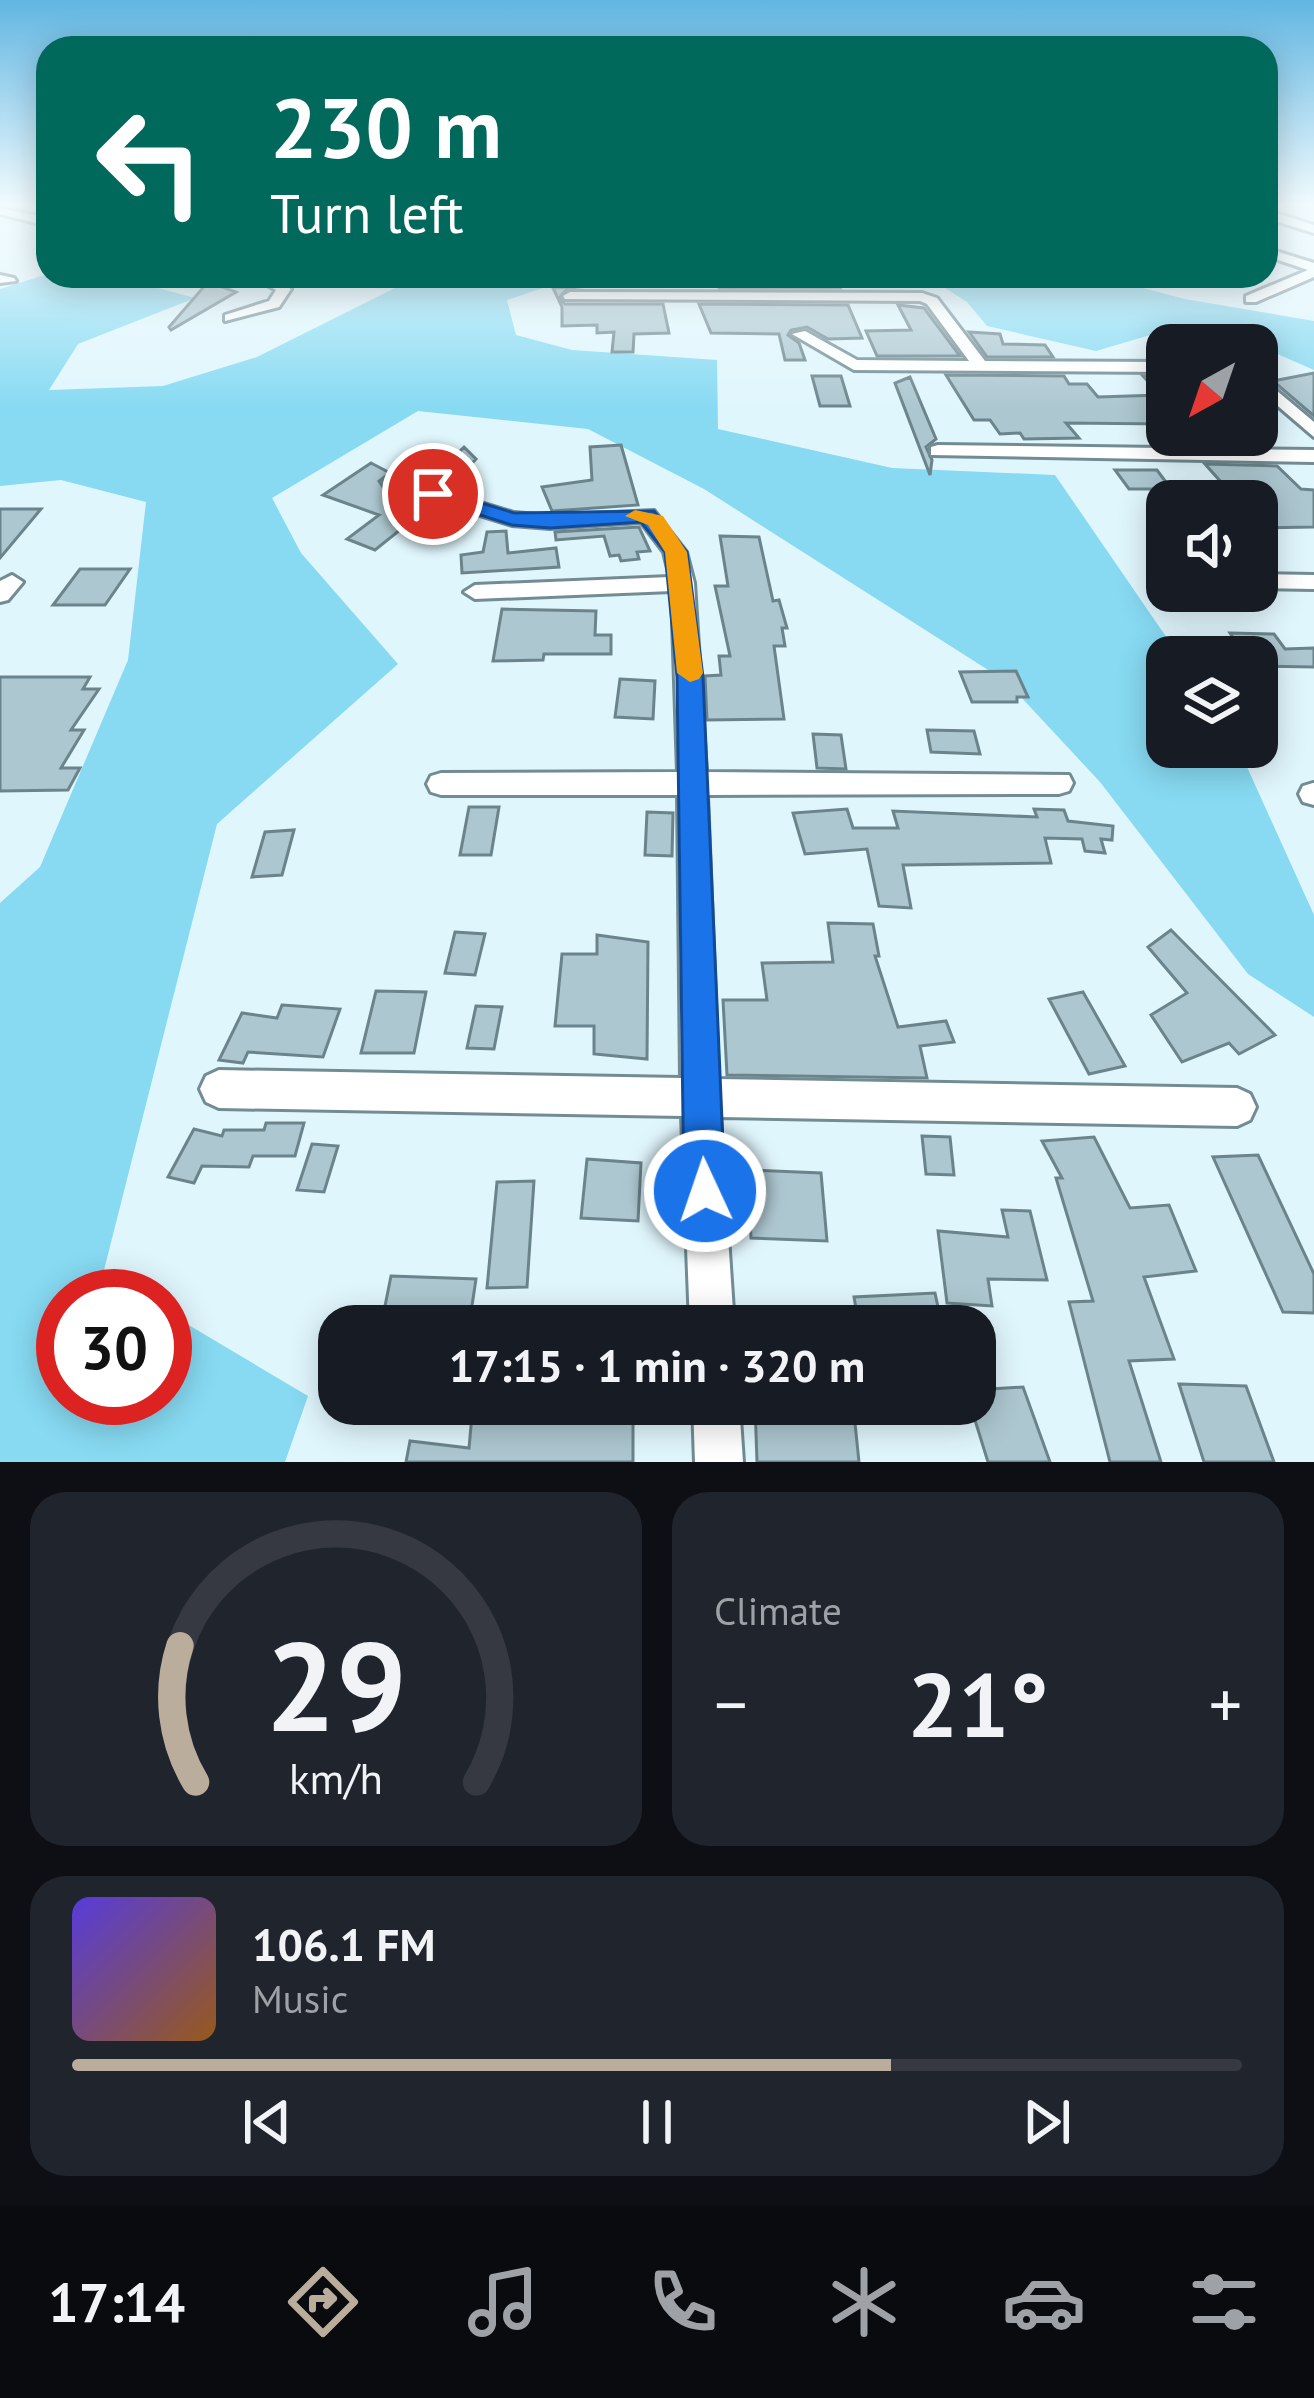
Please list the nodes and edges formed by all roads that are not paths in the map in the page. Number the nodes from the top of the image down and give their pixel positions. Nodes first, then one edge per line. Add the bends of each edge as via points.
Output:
1 (1311, 274) edge
2 (282, 288) edge
3 (888, 288) edge
4 (1277, 288) edge
5 (1278, 288) edge
6 (570, 296) dead end
7 (891, 297) junction
8 (1251, 299) dead end
9 (230, 318) dead end
10 (800, 334) dead end
11 (980, 365) junction
12 (1146, 367) edge
13 (1278, 399) edge
14 (1314, 432) edge
15 (938, 451) dead end
16 (1314, 456) edge
17 (393, 482) dead end
18 (1278, 581) edge
19 (1314, 582) edge
20 (683, 583) junction
21 (475, 592) dead end
22 (1059, 782) dead end
23 (440, 784) dead end
24 (693, 784) junction
25 (219, 1089) dead end
26 (700, 1101) junction
27 (1238, 1107) dead end
28 (711, 1305) edge
29 (717, 1425) edge
30 (719, 1462) edge

1 - 5 street
2 - 9 street via 274,304
3 - 7 street
4 - 8 street
6 - 7 street
7 - 11 street via 932,301
10 - 11 street via 854,365
11 - 12 street
13 - 14 street
15 - 16 street
17 - 20 street via 512,519 647,515 676,552
18 - 19 street
20 - 21 street
20 - 24 street
22 - 24 street
23 - 24 street
24 - 26 street
25 - 26 street
26 - 27 street
26 - 28 street
29 - 30 street

